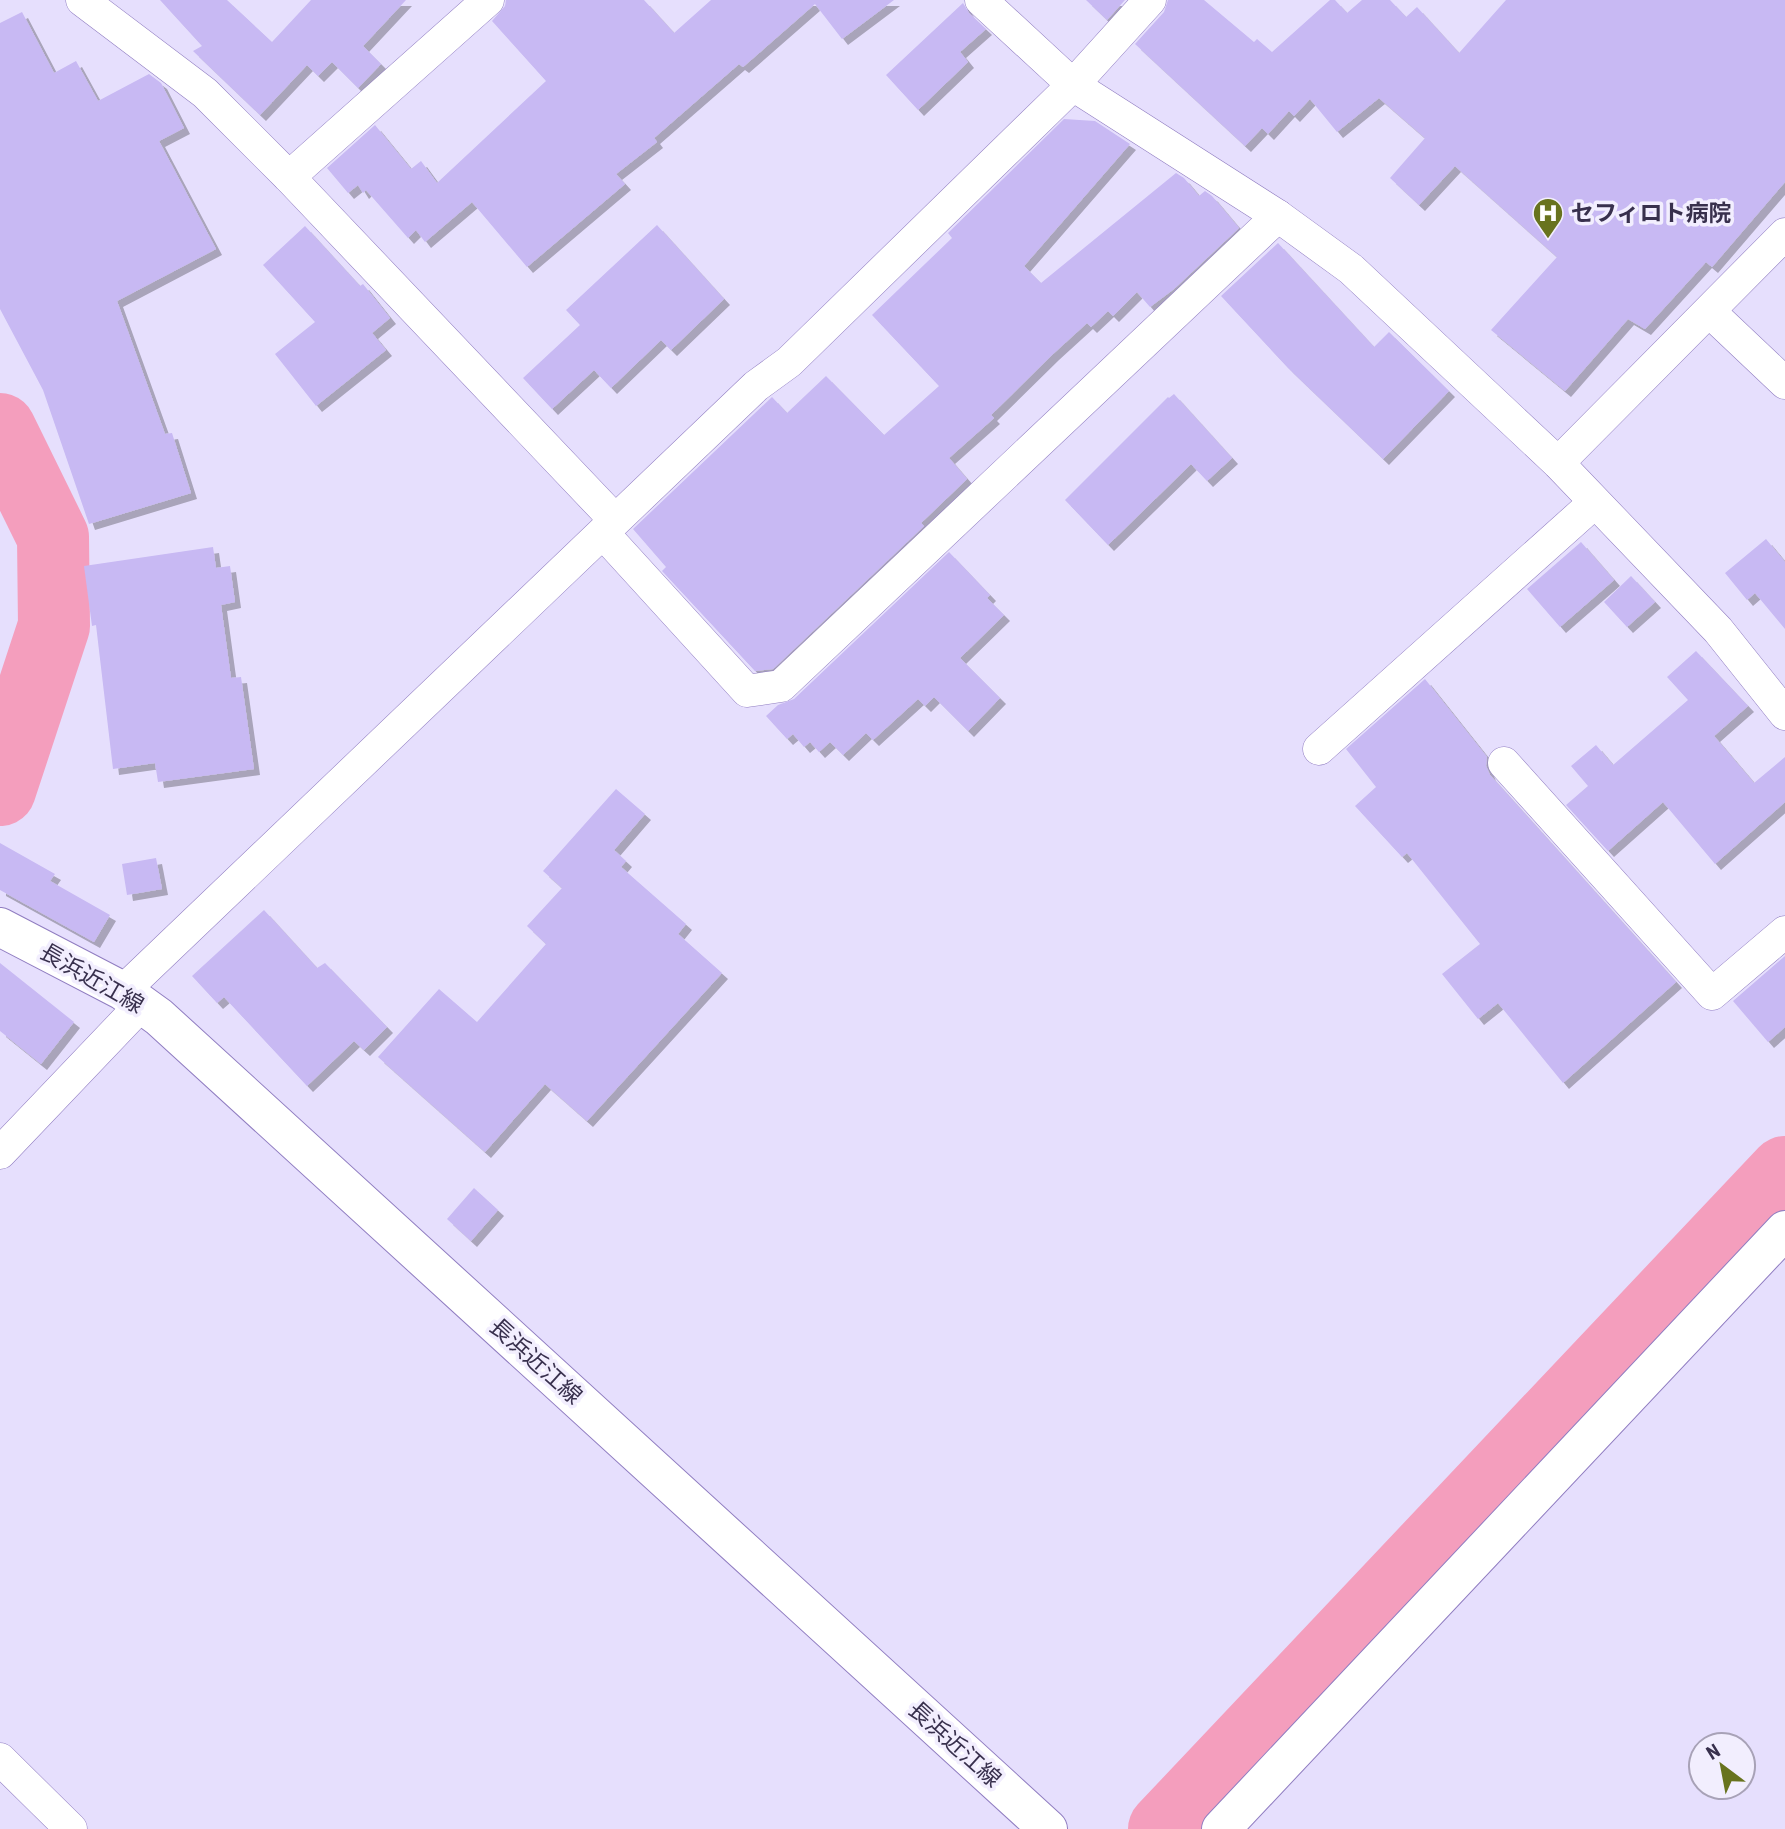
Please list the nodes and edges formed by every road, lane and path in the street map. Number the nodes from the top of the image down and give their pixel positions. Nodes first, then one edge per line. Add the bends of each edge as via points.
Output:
1 (82, 0) edge
2 (488, 0) edge
3 (981, 0) edge
4 (1150, 0) edge
5 (1073, 85) junction
6 (289, 177) junction
7 (1278, 216) junction
8 (1785, 234) edge
9 (1710, 312) junction
10 (1785, 383) edge
11 (1558, 463) junction
12 (1594, 503) junction
13 (609, 526) junction
14 (1785, 715) edge
15 (1319, 749) dead end
16 (1504, 763) dead end
17 (0, 927) edge
18 (1785, 932) edge
19 (132, 998) junction
20 (0, 1153) edge
21 (1785, 1230) edge
22 (0, 1759) edge
23 (71, 1829) edge
24 (1048, 1829) edge
25 (1221, 1829) edge

1 - 6 street via 205,93
2 - 6 street
3 - 5 street
4 - 5 street
5 - 7 street
5 - 13 street via 789,362 756,386
6 - 13 street
7 - 11 street via 1351,269
7 - 13 street via 781,686 747,691
8 - 9 street
9 - 10 street
9 - 11 street
11 - 12 street
12 - 14 street via 1718,630
12 - 15 street
13 - 19 street
16 - 18 street via 1712,994
17 - 19 main road, 長浜近江線
19 - 20 street
19 - 24 main road, 長浜近江線 via 159,1017
21 - 25 main road
22 - 23 street

